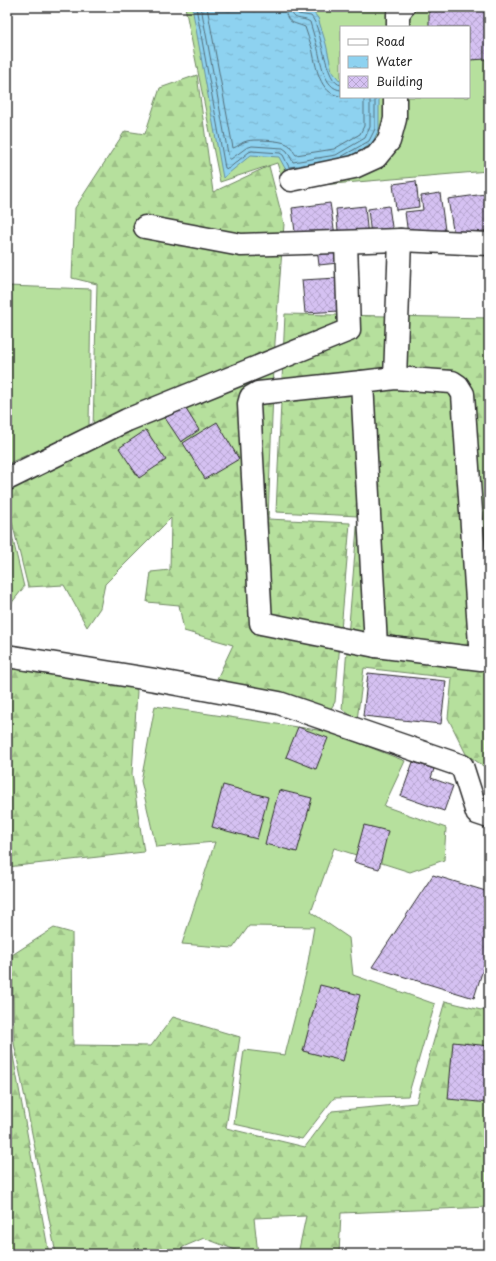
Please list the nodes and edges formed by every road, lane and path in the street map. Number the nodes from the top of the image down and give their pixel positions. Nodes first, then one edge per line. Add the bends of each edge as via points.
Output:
1 (403, 7) edge
2 (398, 26) edge
3 (395, 98) edge
4 (291, 180) dead end
5 (144, 227) dead end
6 (400, 240) junction
7 (346, 243) junction
8 (489, 244) edge
9 (395, 378) junction
10 (362, 382) junction
11 (7, 480) edge
12 (376, 646) junction
13 (7, 656) edge
14 (489, 817) edge

1 - 2 street via 398,14
3 - 4 street via 395,119 389,141 376,157 354,168
5 - 7 street via 241,245
6 - 7 street
6 - 8 street
6 - 9 street
7 - 11 street via 349,330 127,420
9 - 10 street
9 - 12 street via 452,382 458,386 462,394 481,659
10 - 12 street
10 - 12 street via 258,393 251,397 249,404 261,623
13 - 14 street via 279,703 462,766 477,813

